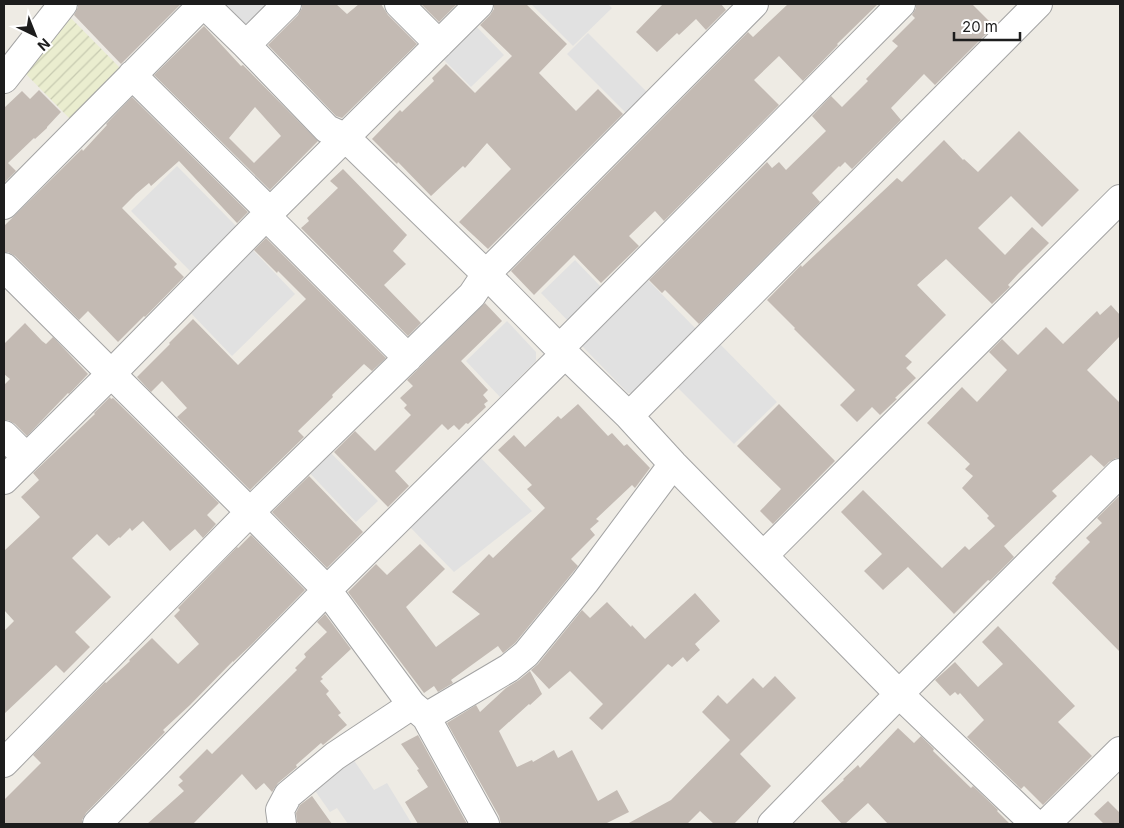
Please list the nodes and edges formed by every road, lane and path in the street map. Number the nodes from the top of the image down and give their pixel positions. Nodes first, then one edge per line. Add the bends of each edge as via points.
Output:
1 (63, 4) edge
2 (204, 4) edge
3 (287, 4) edge
4 (399, 4) edge
5 (479, 4) edge
6 (754, 4) edge
7 (901, 4) edge
8 (1038, 4) edge
9 (439, 44) junction
10 (246, 45) junction
11 (132, 75) junction
12 (4, 79) edge
13 (345, 138) junction
14 (1120, 199) edge
15 (4, 205) edge
16 (268, 214) junction
17 (4, 268) edge
18 (486, 274) junction
19 (562, 351) junction
20 (408, 358) junction
21 (111, 374) junction
22 (629, 416) junction
23 (4, 435) edge
24 (26, 457) junction
25 (673, 464) junction
26 (1120, 473) edge
27 (4, 480) edge
28 (250, 512) junction
29 (764, 555) junction
30 (327, 590) junction
31 (899, 694) junction
32 (419, 711) junction
33 (1120, 751) edge
34 (4, 763) edge
35 (97, 824) edge
36 (282, 824) edge
37 (484, 824) edge
38 (772, 824) edge
39 (1035, 824) edge
40 (1046, 824) edge

1 - 12 street
2 - 10 street
2 - 11 street
3 - 10 street
4 - 9 street
5 - 9 street
6 - 18 street
7 - 19 street
8 - 22 street
9 - 13 street
10 - 13 street via 327,129
11 - 15 street
11 - 16 street
13 - 16 street
13 - 18 street
14 - 29 street
16 - 20 street
16 - 21 street
17 - 21 street
18 - 19 street
18 - 20 street via 472,295
19 - 22 street
19 - 30 street
20 - 28 street
21 - 24 street
21 - 28 street
22 - 25 street
23 - 24 street
24 - 27 street
25 - 29 street
25 - 32 street via 585,582 526,654 509,668
26 - 31 street
28 - 30 street
28 - 34 street
29 - 31 street
30 - 32 street
30 - 35 street
31 - 38 street
31 - 39 street
32 - 36 street via 335,756 288,795 280,810
32 - 37 street
33 - 40 street

